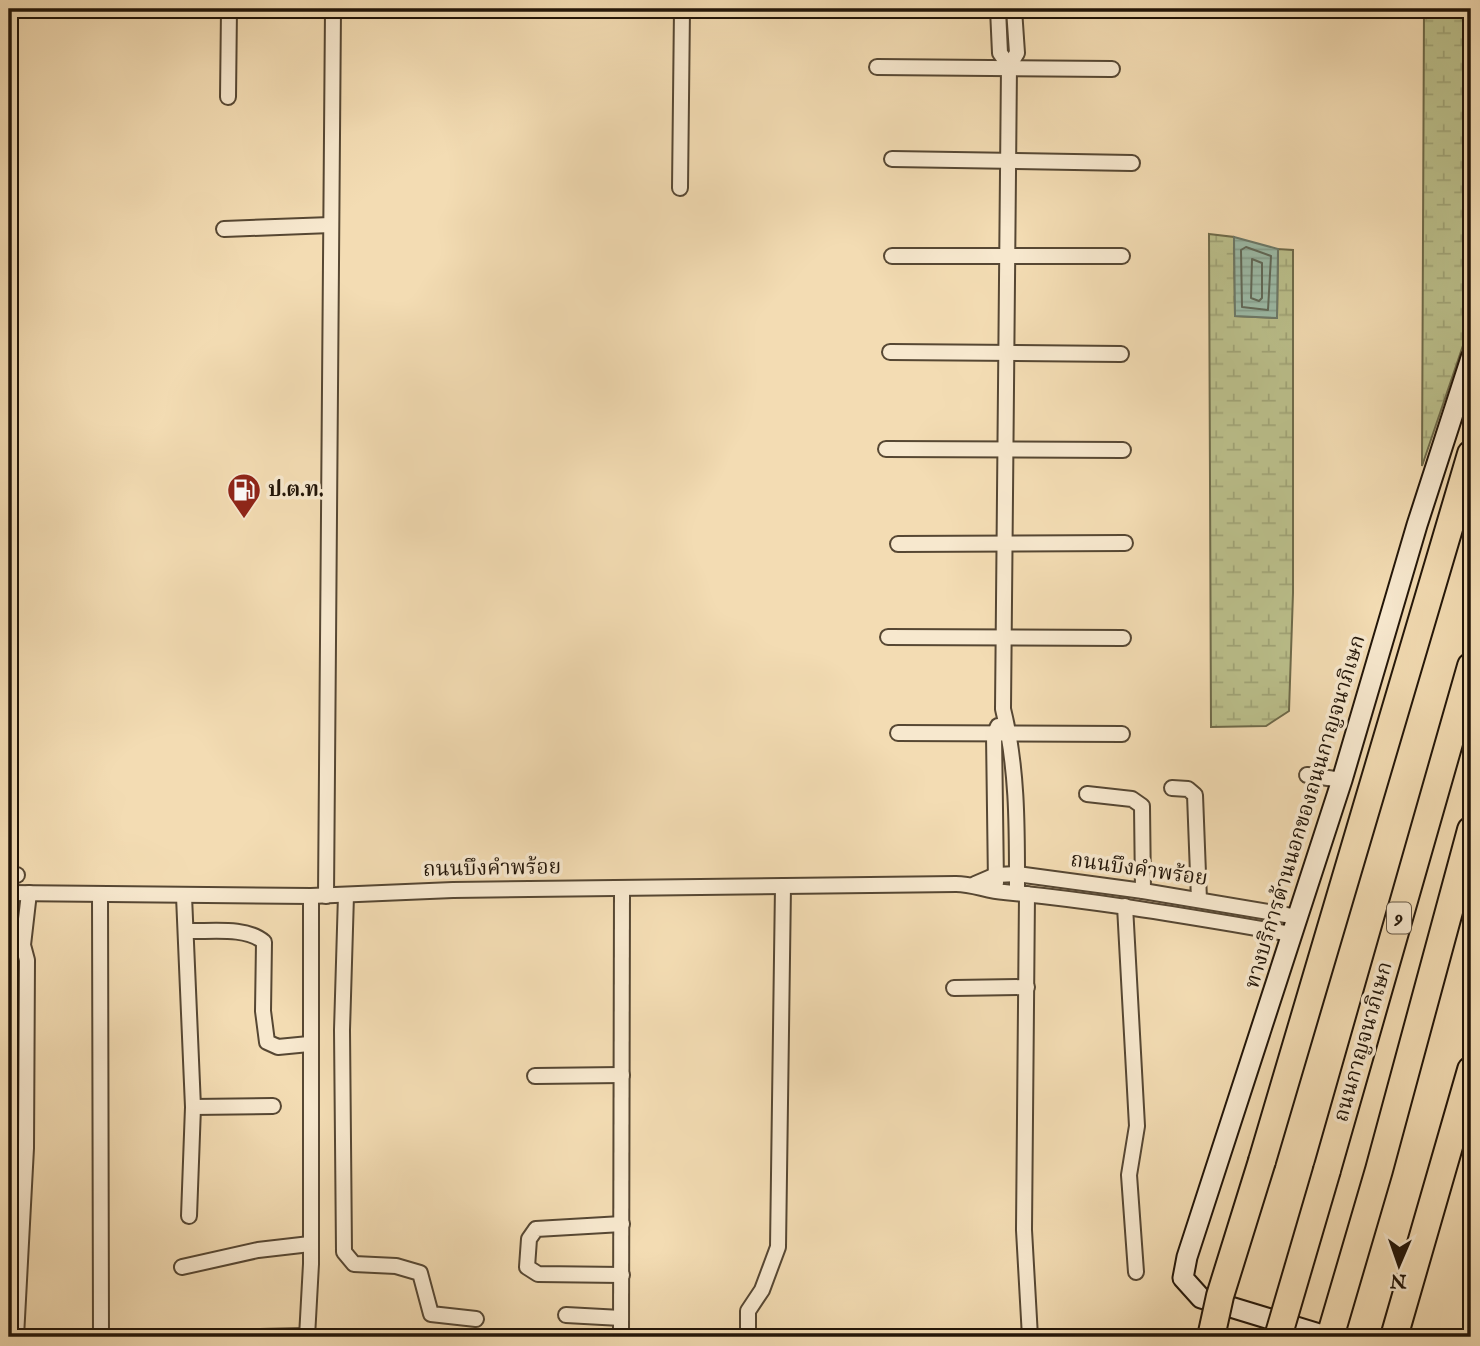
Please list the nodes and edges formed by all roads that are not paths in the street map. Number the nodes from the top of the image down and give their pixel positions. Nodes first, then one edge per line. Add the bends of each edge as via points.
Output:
1 (229, 9) edge
2 (333, 9) edge
3 (682, 9) edge
4 (998, 9) edge
5 (1014, 9) edge
6 (877, 67) dead end
7 (1009, 68) junction
8 (1112, 69) dead end
9 (228, 97) dead end
10 (891, 159) dead end
11 (1008, 160) junction
12 (1132, 163) dead end
13 (680, 188) dead end
14 (331, 225) junction
15 (223, 229) dead end
16 (892, 256) dead end
17 (1007, 256) junction
18 (1122, 256) dead end
19 (890, 352) dead end
20 (1007, 354) junction
21 (1121, 354) dead end
22 (1471, 358) edge
23 (1006, 448) junction
24 (886, 449) dead end
25 (1123, 450) dead end
26 (1471, 454) edge
27 (1006, 543) junction
28 (1125, 543) dead end
29 (898, 544) dead end
30 (888, 637) dead end
31 (1005, 638) junction
32 (1123, 638) dead end
33 (1471, 666) edge
34 (898, 733) dead end
35 (1122, 734) dead end
36 (1002, 735) junction
37 (1307, 775) dead end
38 (1342, 780) junction
39 (1172, 788) dead end
40 (1087, 794) dead end
41 (1016, 812) junction
42 (996, 814) junction
43 (1471, 830) edge
44 (996, 874) junction
45 (1017, 874) junction
46 (975, 884) junction
47 (783, 886) junction
48 (622, 889) junction
49 (1143, 891) junction
50 (996, 892) junction
51 (9, 893) edge
52 (29, 893) junction
53 (100, 894) junction
54 (1022, 894) junction
55 (326, 895) junction
56 (346, 895) junction
57 (184, 896) junction
58 (311, 896) junction
59 (1199, 900) junction
60 (1125, 906) junction
61 (1295, 926) junction
62 (9, 929) edge
63 (186, 931) junction
64 (23, 945) junction
65 (1027, 987) junction
66 (954, 988) dead end
67 (309, 1044) junction
68 (1471, 1070) edge
69 (622, 1075) junction
70 (535, 1076) dead end
71 (273, 1106) dead end
72 (193, 1107) junction
73 (189, 1216) dead end
74 (622, 1224) junction
75 (310, 1244) junction
76 (182, 1266) dead end
77 (1136, 1272) dead end
78 (622, 1275) junction
79 (1220, 1296) junction
80 (566, 1315) dead end
81 (621, 1318) junction
82 (477, 1319) dead end
83 (307, 1336) edge
84 (16, 1337) edge
85 (101, 1337) edge
86 (260, 1337) edge
87 (621, 1337) edge
88 (748, 1337) edge
89 (1030, 1337) edge
90 (1202, 1337) edge
91 (1212, 1337) edge
92 (1278, 1337) edge
93 (1329, 1337) edge
94 (1394, 1337) edge

1 - 9 street
2 - 14 street
3 - 13 street
4 - 7 street via 1000,53
5 - 7 street via 1017,53
6 - 7 street
7 - 8 street
7 - 11 street
10 - 11 street
11 - 12 street
11 - 17 street
14 - 15 street
14 - 55 street
16 - 17 street
17 - 18 street
17 - 20 street
19 - 20 street
20 - 21 street
20 - 23 street
22 - 38 main road, ทางบริการด้านนอกของถนนกาญจนาภิเษก
23 - 24 street
23 - 25 street
23 - 27 street
26 - 79 highway, bridge
27 - 28 street
27 - 29 street
27 - 31 street
30 - 31 street
31 - 32 street
31 - 36 street
33 - 92 highway, ถนนกาญจนาภิเษก / 9, bridge
34 - 36 street
35 - 36 street
36 - 41 street
36 - 42 street
37 - 38 street
38 - 61 main road, ทางบริการด้านนอกของถนนกาญจนาภิเษก
39 - 59 street via 1188,789 1195,795
40 - 49 street via 1132,799 1142,806
41 - 42 street
41 - 45 street
42 - 44 street
43 - 93 highway, 9
44 - 45 street, ถนนบึงคำพร้อย
44 - 46 street, ถนนบึงคำพร้อย
44 - 50 street
45 - 49 street, ถนนบึงคำพร้อย
45 - 54 street
46 - 47 street, ถนนบึงคำพร้อย
46 - 50 street, ถนนบึงคำพร้อย
47 - 48 street, ถนนบึงคำพร้อย
47 - 88 street via 778,1247 762,1290 748,1311
48 - 56 street, ถนนบึงคำพร้อย
48 - 69 street
49 - 59 street, ถนนบึงคำพร้อย
50 - 54 street, ถนนบึงคำพร้อย
51 - 52 street, ถนนบึงคำพร้อย
52 - 53 street, ถนนบึงคำพร้อย
52 - 64 street
53 - 57 street, ถนนบึงคำพร้อย
53 - 85 street
54 - 60 street, ถนนบึงคำพร้อย
54 - 65 street
55 - 56 street, ถนนบึงคำพร้อย
55 - 58 street, ถนนบึงคำพร้อย
56 - 82 street via 344,1252 354,1264 396,1266 420,1273 431,1314
57 - 58 street, ถนนบึงคำพร้อย
57 - 63 street
58 - 67 street
59 - 61 street, ถนนบึงคำพร้อย
60 - 61 street, ถนนบึงคำพร้อย
60 - 77 street via 1137,1126 1129,1175
61 - 93 main road, ทางบริการด้านนอกของถนนกาญจนาภิเษก via 1183,1278 1201,1298
62 - 64 street
63 - 67 street via 240,932 261,939 267,1042 278,1047
63 - 72 street
64 - 84 street via 27,960 26,1148
65 - 66 street
65 - 89 street via 1024,1230
67 - 75 street
68 - 94 highway
69 - 70 street
69 - 74 street
71 - 72 street
72 - 73 street
74 - 78 street
74 - 78 street via 536,1229 529,1238 527,1267 538,1274
75 - 76 street
75 - 83 street
78 - 81 street
79 - 90 highway, bridge
79 - 91 highway, bridge
80 - 81 street
81 - 87 street
83 - 86 street

